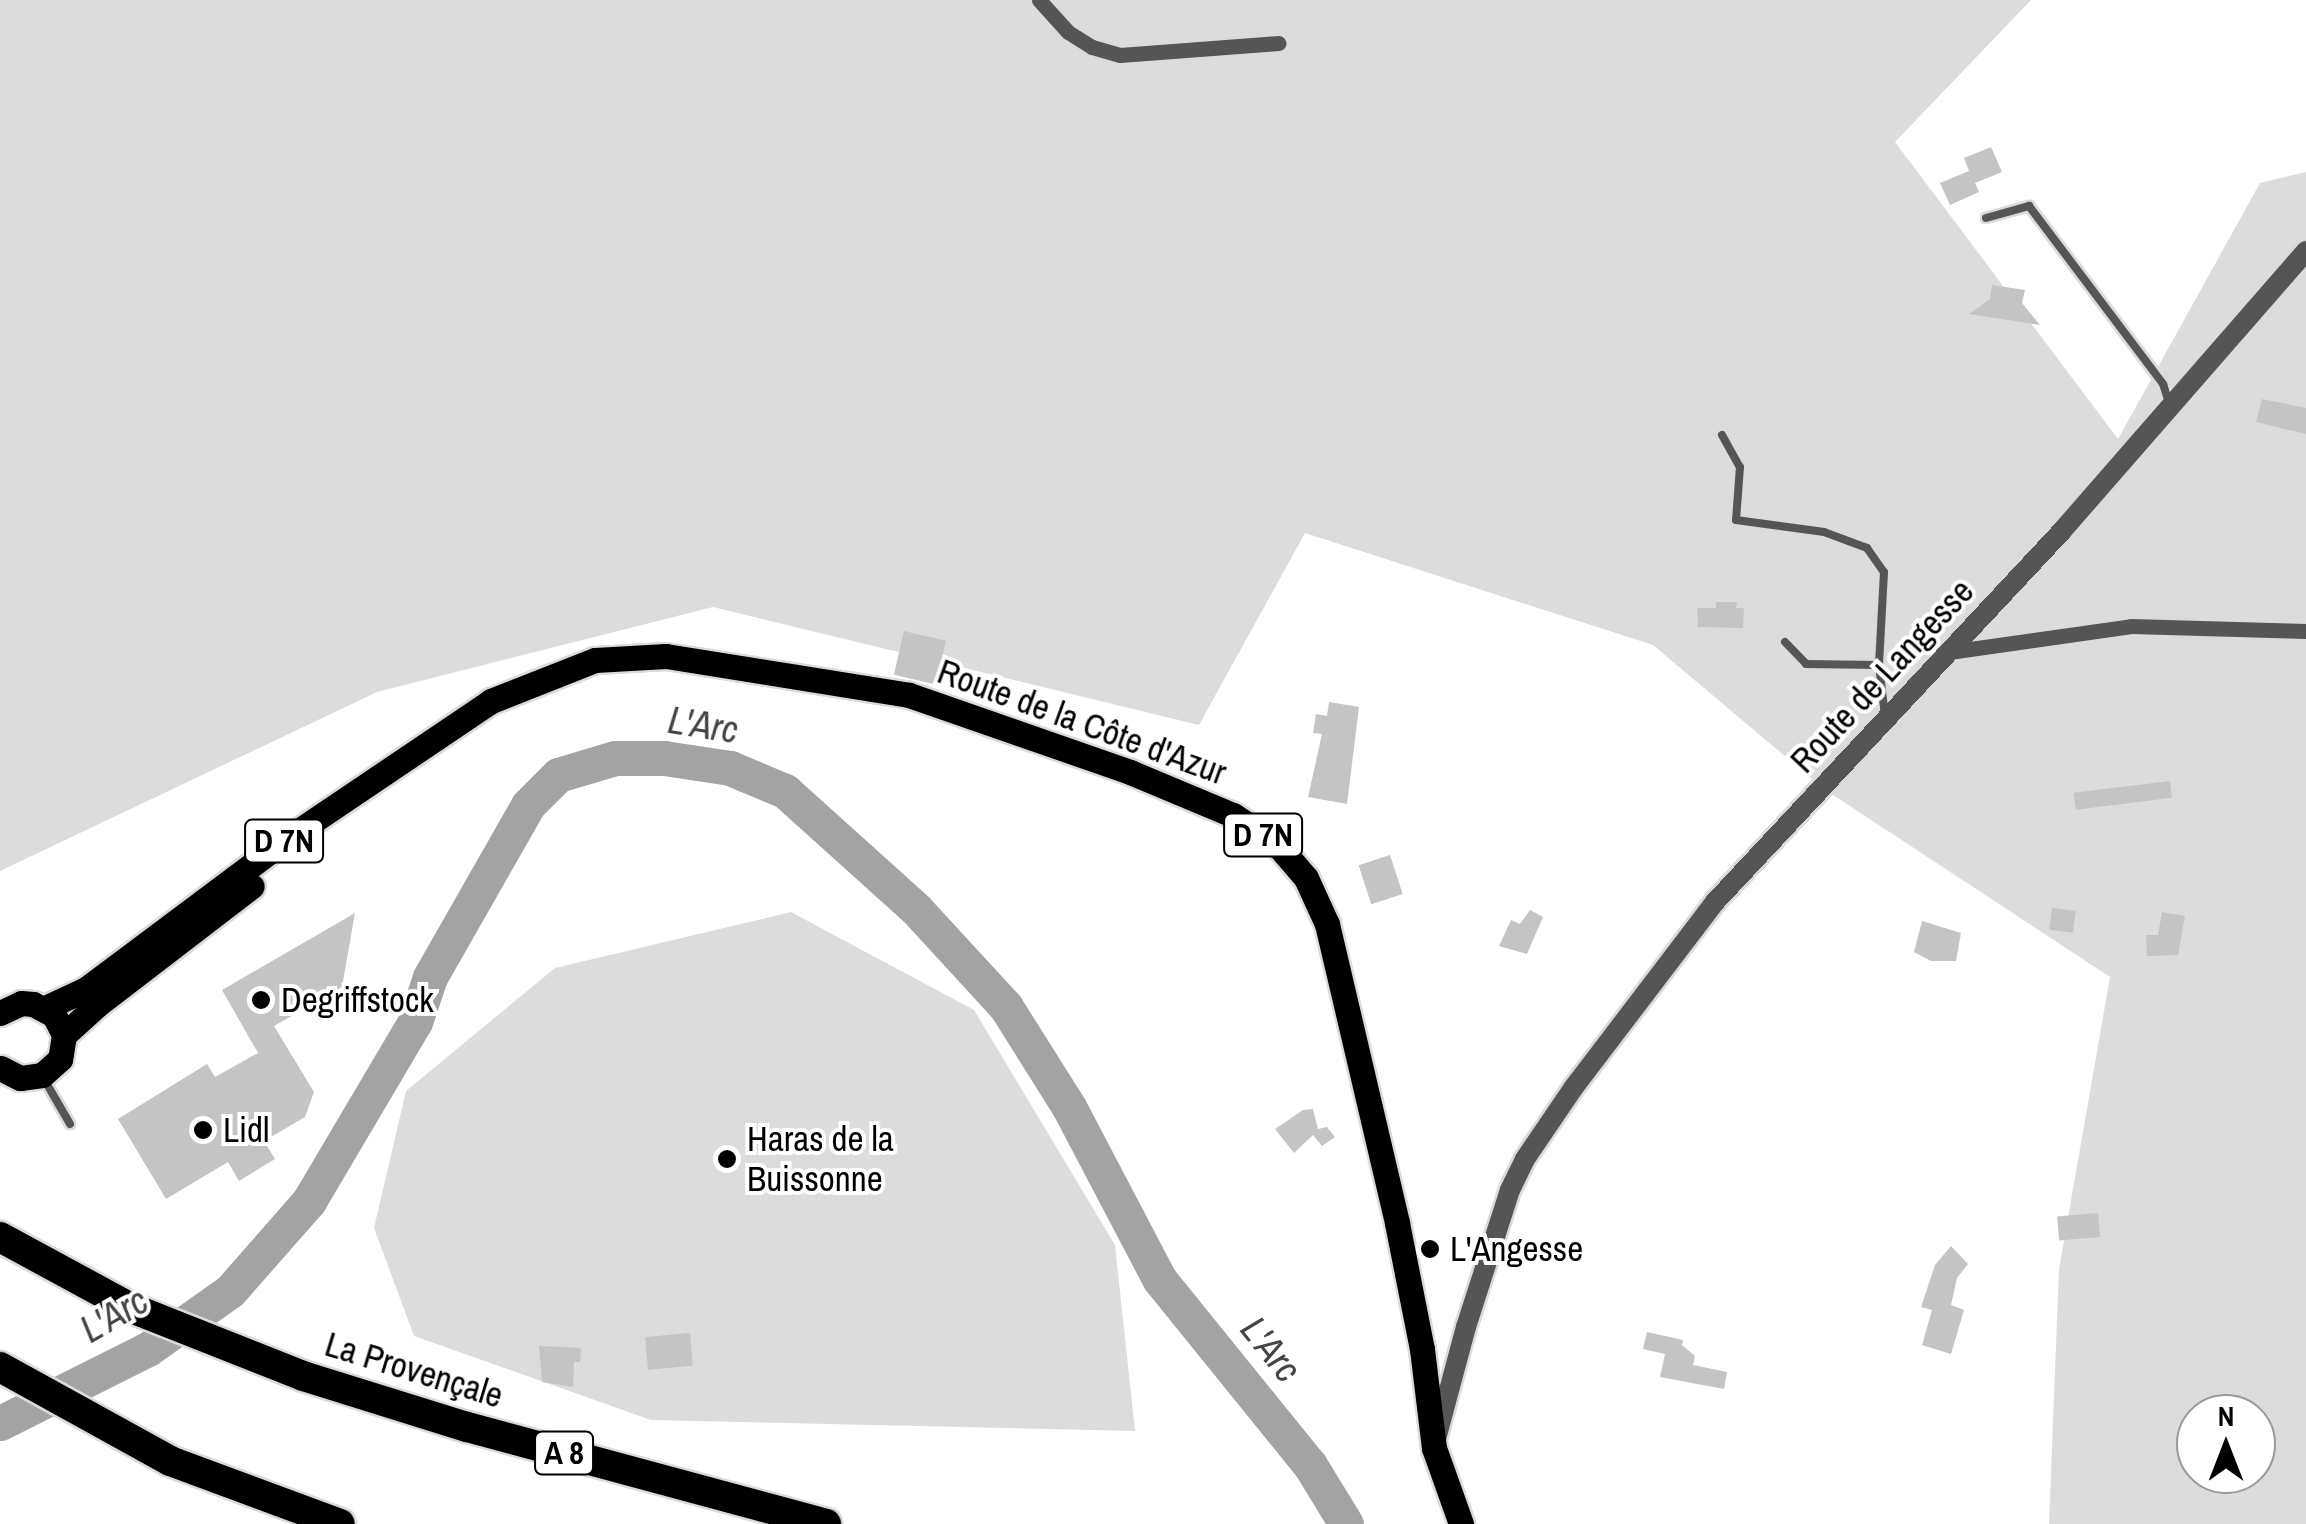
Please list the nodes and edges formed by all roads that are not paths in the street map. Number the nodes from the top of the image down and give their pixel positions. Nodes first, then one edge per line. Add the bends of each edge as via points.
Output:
1 (1039, 0) edge
2 (1279, 43) dead end
3 (1986, 218) dead end
4 (2306, 252) edge
5 (2170, 407) junction
6 (1722, 436) dead end
7 (2306, 632) edge
8 (1785, 642) dead end
9 (1948, 652) junction
10 (1879, 666) junction
11 (530, 683) junction
12 (1885, 720) junction
13 (45, 1008) junction
14 (0, 1013) edge
15 (64, 1036) junction
16 (0, 1068) edge
17 (42, 1075) junction
18 (70, 1124) dead end
19 (0, 1237) edge
20 (0, 1367) edge
21 (1434, 1448) junction
22 (340, 1524) edge
23 (826, 1524) edge
24 (1462, 1524) edge

1 - 2 street via 1068,32 1120,55
3 - 5 lane via 2029,206 2163,384
4 - 5 street, Route de Langesse
5 - 9 street, Route de Langesse
6 - 10 lane via 1740,467 1736,520 1824,532 1867,548 1884,572
7 - 9 street via 2131,626
8 - 10 lane via 1806,664
9 - 12 street, Route de Langesse
10 - 12 lane
11 - 13 main road, D 7N via 491,702 288,838 86,990
11 - 15 main road, D 7N via 367,798
11 - 21 main road, Route de la Côte d'Azur / D 7N via 595,660 666,656 909,695 1164,785 1276,843 1306,878 1327,924 1397,1223
12 - 21 street, Route de Langesse via 1715,902 1525,1159 1466,1327
13 - 14 main road via 21,1003
13 - 15 main road
15 - 17 main road via 60,1059
16 - 17 main road via 20,1078
17 - 18 lane
19 - 23 highway, La Provençale / A 8 via 144,1314 303,1376
20 - 22 highway via 170,1461
21 - 24 main road, Route de la Côte d'Azur / D 7N

